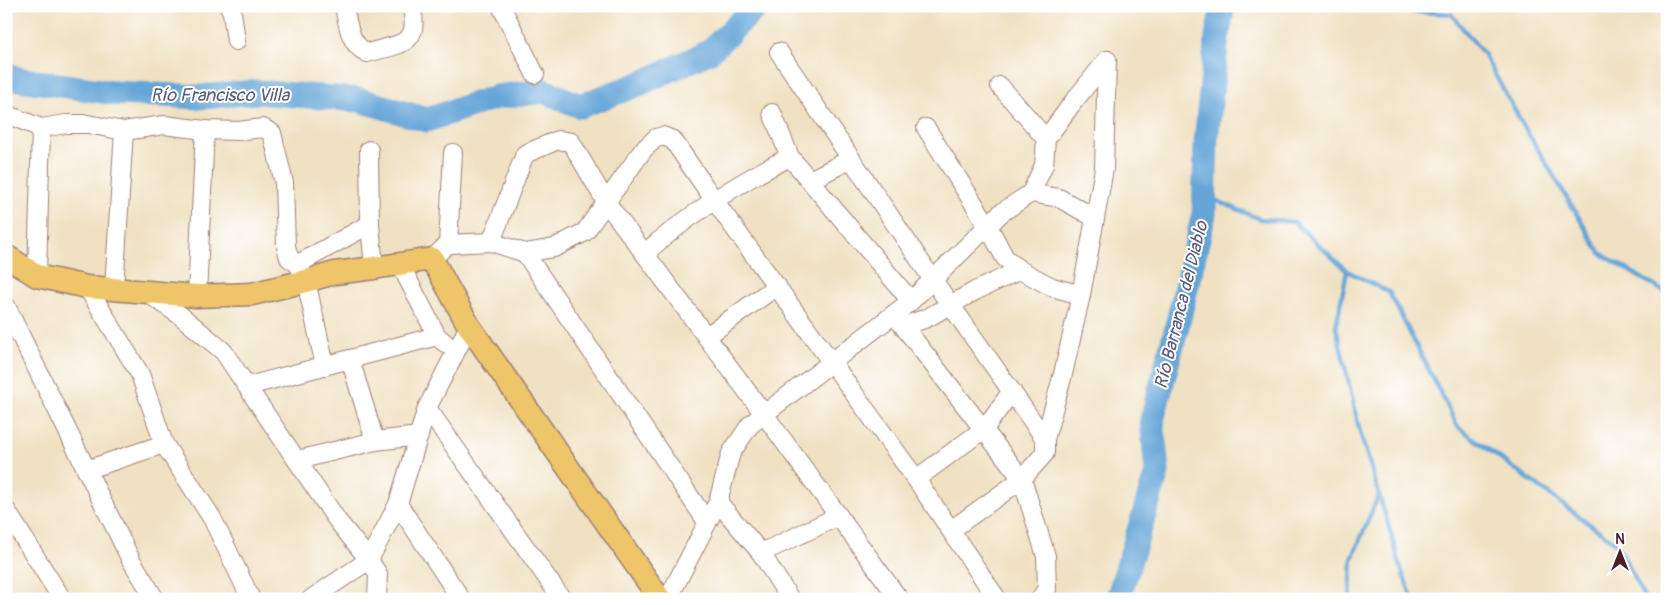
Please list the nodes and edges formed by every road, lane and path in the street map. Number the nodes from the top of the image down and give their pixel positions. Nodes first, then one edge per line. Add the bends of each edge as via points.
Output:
1 (229, 6) edge
2 (344, 6) edge
3 (410, 6) edge
4 (501, 6) edge
5 (236, 41) dead end
6 (779, 52) dead end
7 (535, 74) dead end
8 (1000, 86) dead end
9 (772, 113) dead end
10 (6, 114) edge
11 (41, 128) junction
12 (926, 128) dead end
13 (205, 130) junction
14 (124, 131) junction
15 (1046, 139) junction
16 (368, 150) dead end
17 (453, 153) dead end
18 (790, 157) junction
19 (851, 159) junction
20 (810, 180) junction
21 (1031, 194) junction
22 (714, 200) junction
23 (606, 202) junction
24 (1095, 218) junction
25 (370, 224) junction
26 (988, 226) junction
27 (491, 242) junction
28 (440, 251) junction
29 (525, 252) junction
30 (645, 253) junction
31 (6, 256) edge
32 (400, 264) junction
33 (374, 268) junction
34 (1020, 270) junction
35 (302, 273) junction
36 (37, 276) junction
37 (933, 280) junction
38 (777, 286) junction
39 (87, 287) junction
40 (114, 289) junction
41 (145, 291) junction
42 (1081, 295) junction
43 (197, 296) junction
44 (911, 301) junction
45 (951, 305) junction
46 (6, 306) edge
47 (899, 320) junction
48 (469, 326) junction
49 (437, 336) junction
50 (707, 336) junction
51 (456, 352) junction
52 (350, 359) junction
53 (832, 362) junction
54 (325, 366) junction
55 (248, 386) junction
56 (1012, 392) junction
57 (427, 408) junction
58 (764, 414) junction
59 (984, 429) junction
60 (419, 436) junction
61 (1045, 438) junction
62 (376, 441) junction
63 (164, 444) junction
64 (298, 460) junction
65 (86, 470) junction
66 (916, 478) junction
67 (1022, 479) junction
68 (718, 502) junction
69 (398, 504) junction
70 (6, 510) edge
71 (838, 516) junction
72 (707, 522) junction
73 (951, 530) junction
74 (761, 553) junction
75 (369, 560) junction
76 (62, 599) edge
77 (155, 599) edge
78 (252, 599) edge
79 (310, 599) edge
80 (377, 599) edge
81 (461, 599) edge
82 (562, 599) edge
83 (660, 599) edge
84 (668, 599) edge
85 (790, 599) edge
86 (899, 599) edge
87 (997, 599) edge
88 (1040, 599) edge

1 - 5 street
2 - 3 street via 352,39 367,53 402,43 411,37 414,19
4 - 7 street
6 - 19 street
8 - 15 street
9 - 18 street
10 - 11 street
11 - 14 street via 88,124
11 - 36 street
12 - 26 street
13 - 14 street via 164,125
13 - 35 street via 264,128 272,133 284,183 286,246 289,258
13 - 43 street
14 - 40 street
15 - 21 street via 1044,165
15 - 24 street via 1107,60 1104,169
16 - 25 street
17 - 28 street
18 - 20 street
18 - 22 street
19 - 20 street
19 - 37 street
20 - 44 street
21 - 24 street via 1060,198
21 - 26 street via 1001,213
22 - 23 street via 673,140 663,136 643,150
22 - 30 street via 676,226
22 - 38 street
23 - 27 street via 571,142 558,140 525,154
23 - 29 street via 585,232 554,248
23 - 30 street
24 - 42 street
25 - 33 street
25 - 35 street
26 - 34 street via 1005,258
26 - 37 street
27 - 28 street
27 - 29 street
28 - 32 main road
28 - 48 main road
29 - 72 street
30 - 50 street
31 - 36 main road
32 - 33 main road
32 - 49 street
33 - 35 main road
34 - 42 street via 1052,287
34 - 45 street
35 - 43 main road via 252,294
35 - 54 street
36 - 39 main road
37 - 44 street
37 - 45 street
38 - 50 street
38 - 53 street
39 - 40 main road
39 - 63 street via 140,374
40 - 41 main road
41 - 43 main road
41 - 55 street via 223,351
42 - 61 street
44 - 47 street
45 - 47 street via 926,318
45 - 56 street
46 - 65 street
47 - 53 street
47 - 59 street
48 - 51 street
48 - 83 main road
49 - 51 street
49 - 52 street
50 - 58 street
51 - 57 street
52 - 54 street
52 - 62 street
53 - 58 street
53 - 66 street
54 - 55 street
55 - 64 street
56 - 59 street
56 - 61 street
57 - 60 street
57 - 82 street
58 - 68 street via 750,425 731,453
58 - 71 street
59 - 66 street
59 - 67 street
60 - 62 street
60 - 69 street
61 - 67 street via 1045,453
62 - 64 street
63 - 65 street
63 - 78 street via 212,518
64 - 75 street via 337,520
65 - 77 street via 131,560
66 - 73 street
67 - 73 street
67 - 88 street via 1046,556 1047,589
68 - 72 street
68 - 74 street
69 - 75 street
69 - 81 street
70 - 76 street
71 - 74 street
71 - 86 street
72 - 84 street
73 - 87 street
74 - 85 street
75 - 79 street
75 - 80 street via 378,574

